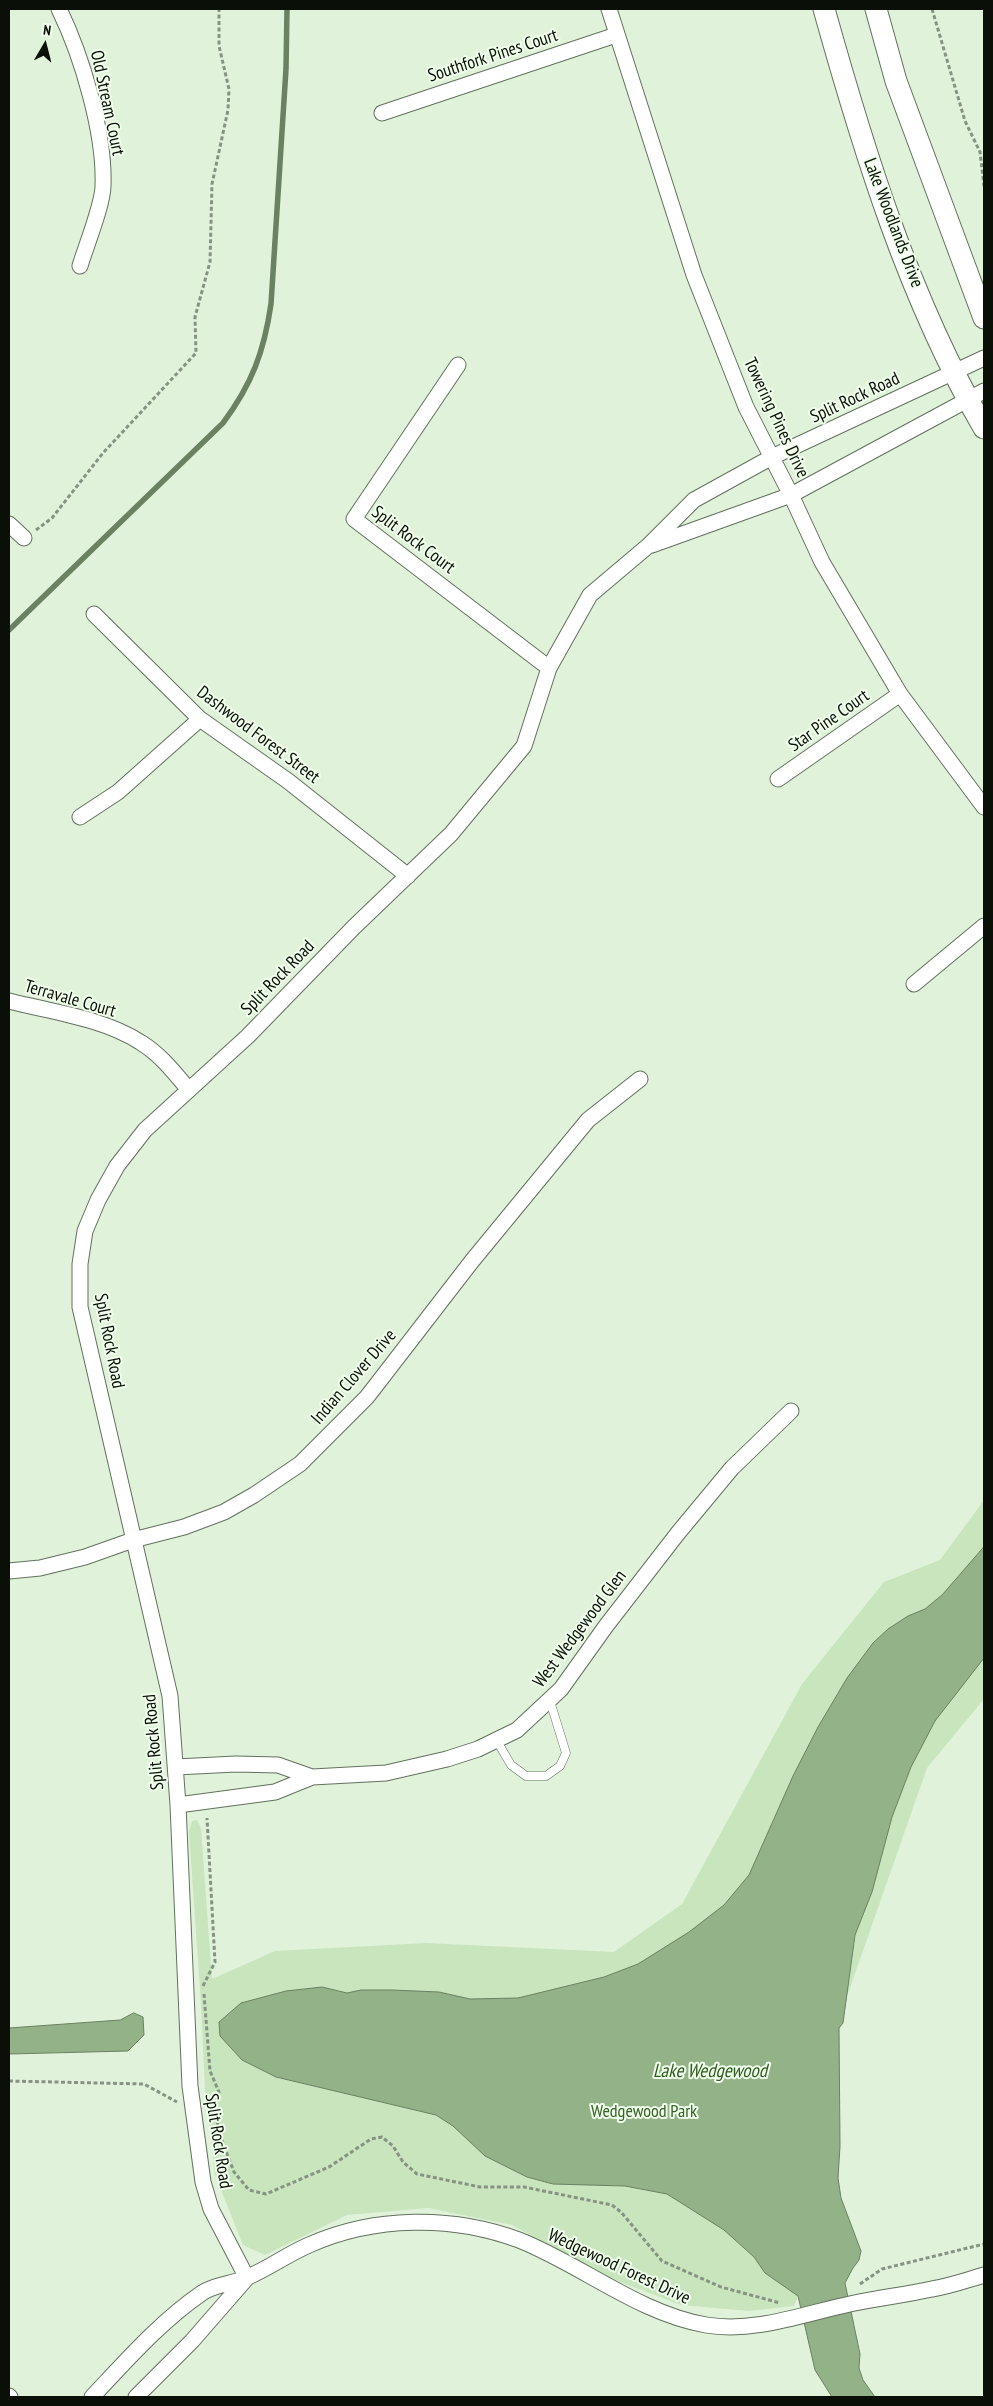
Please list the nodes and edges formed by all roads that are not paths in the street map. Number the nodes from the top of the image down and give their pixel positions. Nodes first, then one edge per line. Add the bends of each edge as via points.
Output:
1 (59, 9) edge
2 (609, 9) edge
3 (824, 9) edge
4 (876, 9) edge
5 (616, 35) junction
6 (382, 113) dead end
7 (80, 266) dead end
8 (984, 318) edge
9 (984, 358) edge
10 (458, 365) dead end
11 (955, 372) junction
12 (976, 395) edge
13 (984, 428) edge
14 (772, 457) junction
15 (791, 494) junction
16 (9, 524) edge
17 (24, 538) road end
18 (648, 546) junction
19 (94, 614) dead end
20 (549, 668) junction
21 (900, 694) junction
22 (200, 719) junction
23 (778, 779) dead end
24 (984, 807) edge
25 (80, 817) dead end
26 (408, 876) junction
27 (984, 926) edge
28 (914, 984) dead end
29 (9, 1001) edge
30 (640, 1079) dead end
31 (188, 1090) junction
32 (791, 1411) dead end
33 (133, 1540) junction
34 (9, 1571) edge
35 (550, 1701) junction
36 (497, 1741) junction
37 (176, 1767) junction
38 (312, 1777) junction
39 (178, 1804) junction
40 (984, 2276) edge
41 (247, 2278) junction
42 (92, 2397) edge
43 (136, 2397) edge

1 - 7 street, Old Stream Court via 72,35 92,104 102,159 104,187
2 - 5 street, Towering Pines Drive
3 - 11 main road, Lake Woodlands Drive via 854,116 890,222
4 - 8 main road via 896,81
5 - 6 street, Southfork Pines Court
5 - 14 street, Towering Pines Drive via 694,275 746,407
9 - 11 street, Split Rock Road
10 - 20 street, Split Rock Court via 354,519
11 - 12 main road, Lake Woodlands Drive
11 - 14 street, Split Rock Road
12 - 13 main road, Lake Woodlands Drive
12 - 15 street, Split Rock Road
14 - 15 street, Towering Pines Drive
14 - 18 street, Split Rock Road via 694,500
15 - 18 street, Split Rock Road
15 - 21 street, Towering Pines Drive via 822,562
16 - 17 street
18 - 20 street, Split Rock Road via 590,595
19 - 22 street, Dashwood Forest Street
20 - 26 street, Split Rock Road via 524,746 451,834
21 - 23 street, Star Pine Court
21 - 24 street, Towering Pines Drive
22 - 25 street via 118,792
22 - 26 street, Dashwood Forest Street via 288,781
26 - 31 street, Split Rock Road via 248,1036
27 - 28 street
29 - 31 street, Terravale Court via 100,1024 140,1042 168,1064
30 - 33 street, Indian Clover Drive via 588,1120 367,1397 300,1464 224,1512 184,1527
31 - 33 street, Split Rock Road via 145,1130 117,1166 85,1231 80,1264 80,1307
32 - 35 street, West Wedgewood Glen via 732,1468
33 - 34 street, Indian Clover Drive via 85,1558
33 - 37 street, Split Rock Road via 170,1696
35 - 36 street, West Wedgewood Glen via 517,1730
35 - 36 lane via 566,1752 560,1766 546,1776 526,1776 511,1765
36 - 38 street, West Wedgewood Glen via 447,1759 386,1773
37 - 38 street, West Wedgewood Glen via 278,1765
37 - 39 street, Split Rock Road
38 - 39 street, West Wedgewood Glen via 276,1792
39 - 41 street, Split Rock Road via 192,2103 203,2182 212,2209
40 - 41 street, Wedgewood Forest Drive via 935,2289 853,2296 792,2310 765,2325 730,2327 683,2319 520,2241 491,2231 458,2224 424,2222 350,2229 308,2245
41 - 42 street, Wedgewood Forest Drive via 204,2291 154,2331
41 - 43 street, Wedgewood Forest Drive via 192,2341

